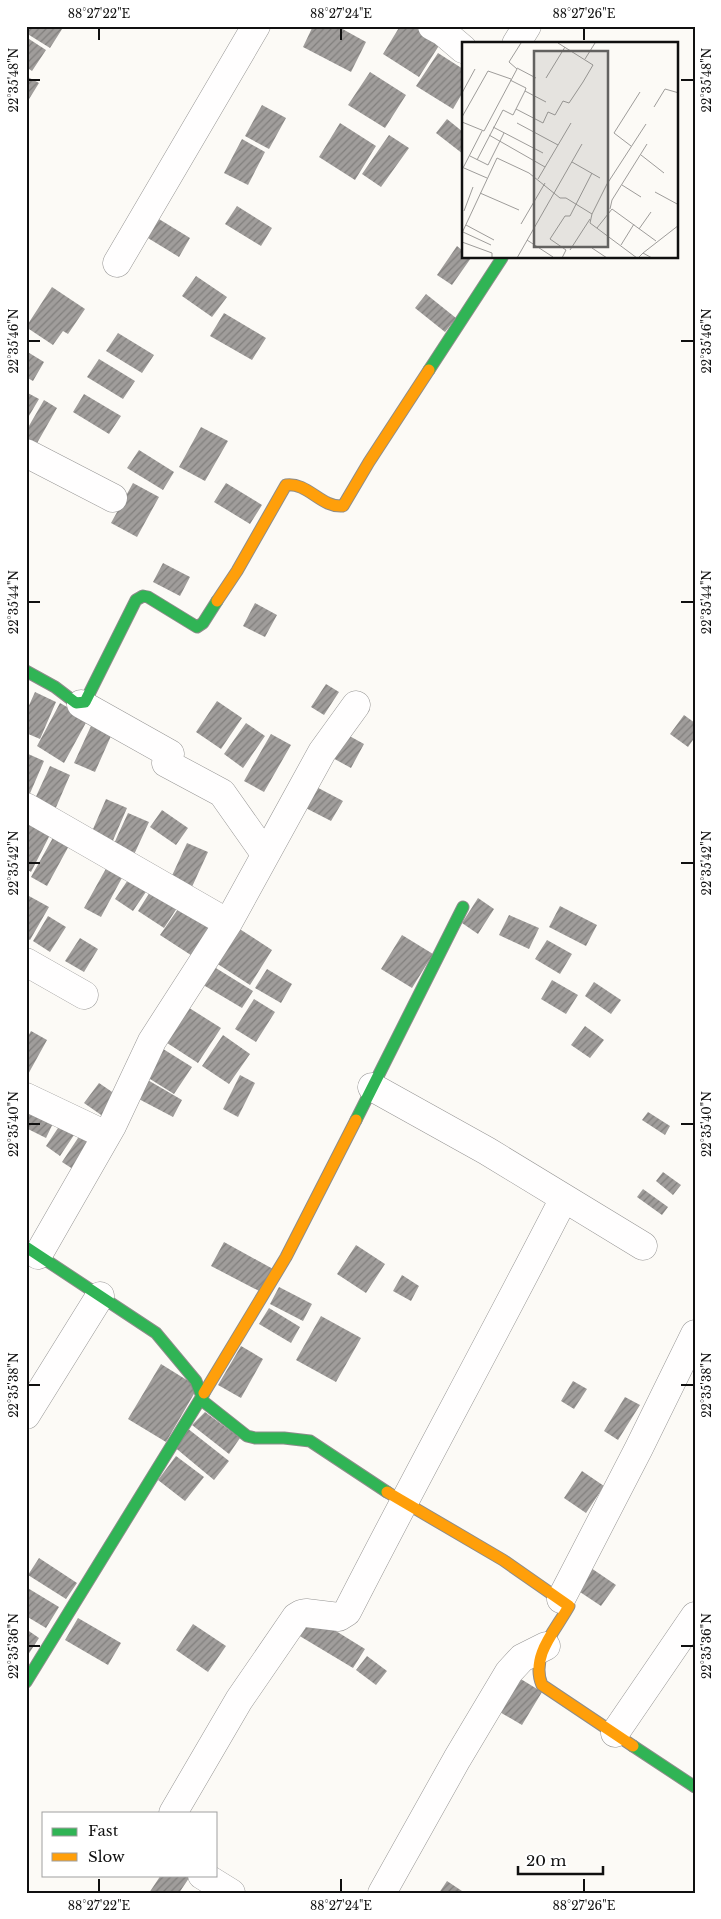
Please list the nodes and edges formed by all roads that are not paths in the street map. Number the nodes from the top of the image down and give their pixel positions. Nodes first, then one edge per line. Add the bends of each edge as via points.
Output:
1 (256, 26) edge
2 (432, 26) edge
3 (527, 26) edge
4 (517, 42) edge
5 (462, 47) edge
6 (501, 259) edge
7 (117, 263) dead end
8 (26, 453) edge
9 (113, 498) dead end
10 (26, 671) edge
11 (81, 704) junction
12 (356, 704) dead end
13 (26, 807) edge
14 (265, 854) junction
15 (463, 907) dead end
16 (228, 924) junction
17 (26, 962) edge
18 (84, 995) dead end
19 (372, 1087) junction
20 (26, 1097) edge
21 (106, 1135) junction
22 (564, 1198) junction
23 (643, 1246) dead end
24 (32, 1251) edge
25 (100, 1296) junction
26 (695, 1334) edge
27 (202, 1396) junction
28 (26, 1415) edge
29 (403, 1502) junction
30 (561, 1599) junction
31 (695, 1616) edge
32 (546, 1646) junction
33 (26, 1682) edge
34 (615, 1733) junction
35 (695, 1787) edge
36 (174, 1812) edge
37 (204, 1876) edge
38 (231, 1893) edge
39 (382, 1893) edge

1 - 7 street
2 - 5 street
3 - 4 street
6 - 11 street via 343,506 334,507 297,485 286,485 203,623 193,625 148,597 136,600 88,698
8 - 9 street
10 - 11 street
11 - 14 street via 222,793
12 - 14 street via 322,752
13 - 16 street
14 - 16 street
15 - 19 street
16 - 21 street via 152,1041
17 - 18 street
19 - 22 street
19 - 27 street via 286,1257
20 - 21 street
21 - 24 street
22 - 23 street
22 - 29 street
24 - 25 street
25 - 27 street via 161,1338 196,1380
25 - 28 street
26 - 30 street
27 - 29 street via 208,1407 247,1436 310,1441
27 - 33 street
29 - 30 street via 503,1560
29 - 36 street via 347,1612 339,1617 306,1613 296,1617 239,1700
30 - 32 street via 568,1608
31 - 34 street
32 - 34 street via 537,1665 538,1679
32 - 39 street via 522,1658 509,1672
34 - 35 street
37 - 38 street

